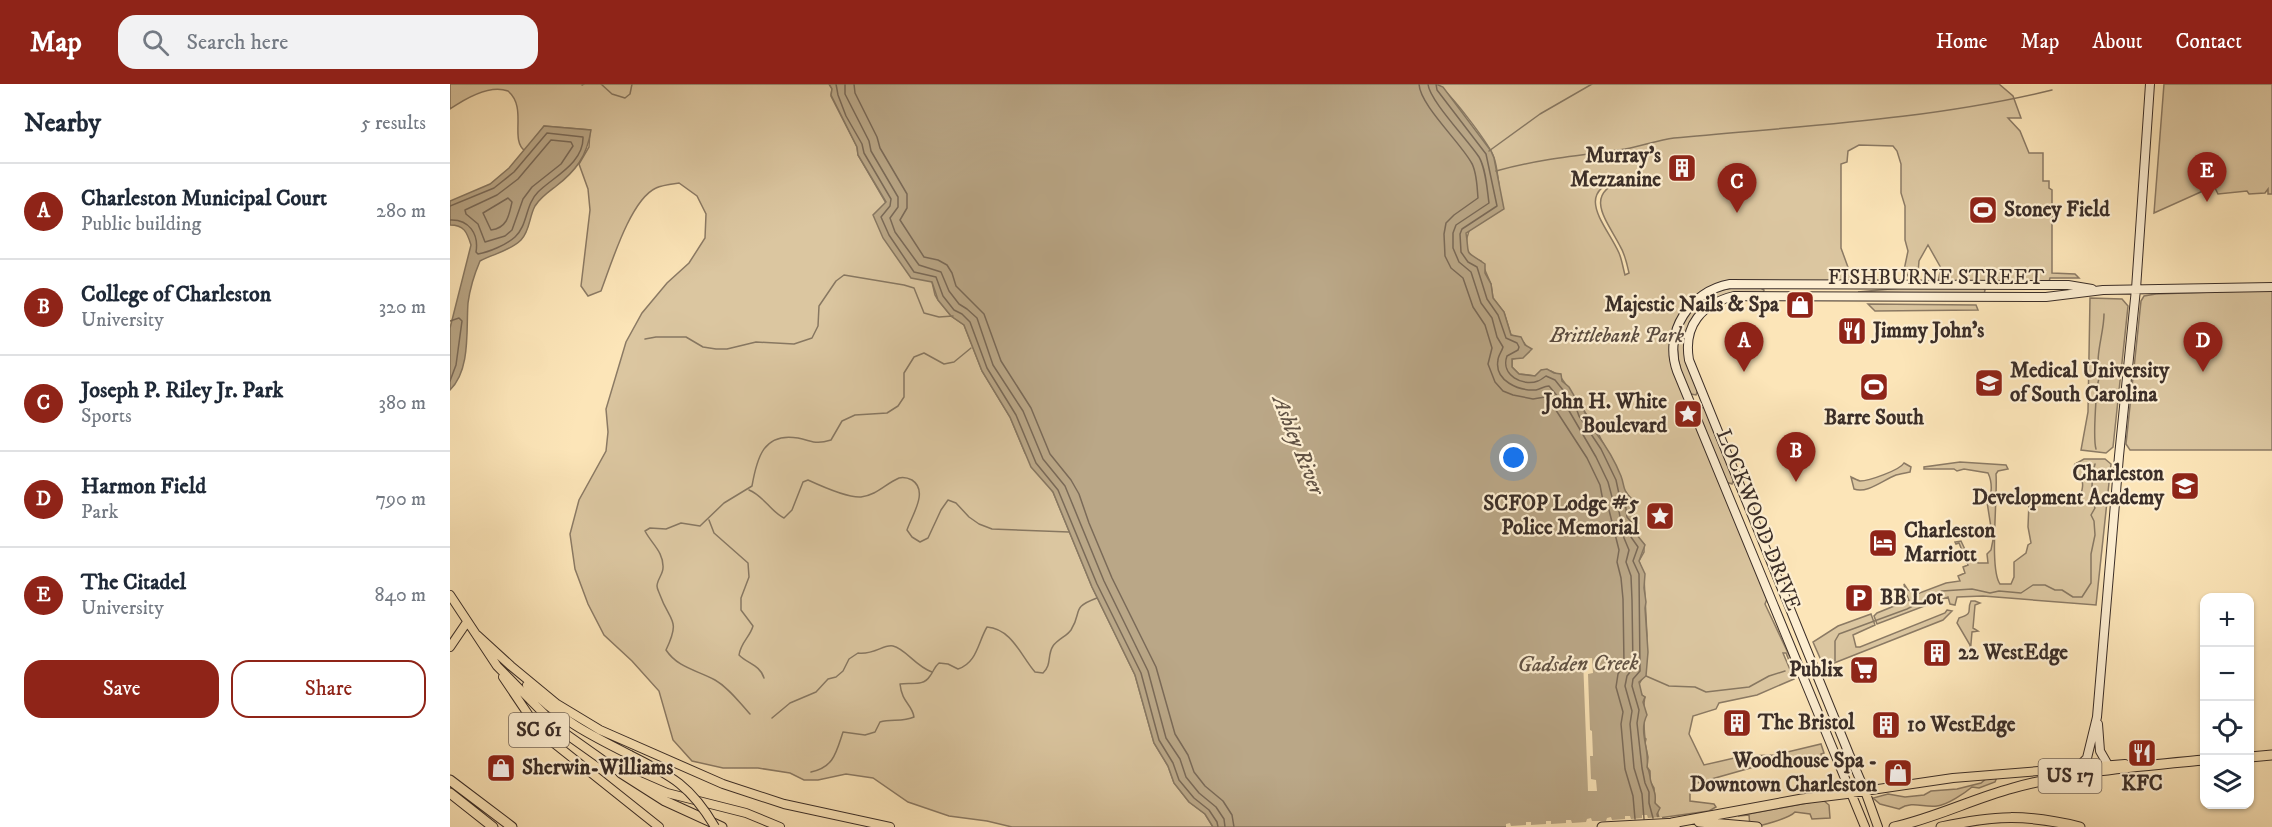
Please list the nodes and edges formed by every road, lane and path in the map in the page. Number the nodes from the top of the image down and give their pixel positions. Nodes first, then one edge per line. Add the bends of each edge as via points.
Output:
1 (2150, 84) edge
2 (1769, 284) junction
3 (1840, 285) junction
4 (1994, 285) junction
5 (2272, 286) edge
6 (2136, 289) junction
7 (2103, 290) junction
8 (1769, 296) junction
9 (1847, 297) junction
10 (1994, 298) junction
11 (1704, 398) junction
12 (1690, 403) junction
13 (1740, 484) junction
14 (1726, 490) junction
15 (1763, 541) junction
16 (1749, 546) junction
17 (450, 595) edge
18 (1787, 602) junction
19 (1774, 607) junction
20 (467, 622) junction
21 (477, 635) junction
22 (450, 647) edge
23 (497, 666) junction
24 (511, 666) junction
25 (1817, 675) junction
26 (1804, 680) junction
27 (2097, 717) junction
28 (1849, 754) junction
29 (2272, 755) edge
30 (2254, 757) edge
31 (1837, 759) junction
32 (2200, 760) edge
33 (2162, 764) junction
34 (2108, 765) junction
35 (2079, 766) junction
36 (621, 773) junction
37 (450, 780) edge
38 (1866, 791) junction
39 (450, 793) edge
40 (1851, 793) junction
41 (1672, 823) junction
42 (494, 827) edge
43 (512, 827) edge
44 (659, 827) edge
45 (715, 827) edge
46 (722, 827) edge
47 (780, 827) edge
48 (890, 827) edge
49 (1602, 827) edge
50 (1757, 827) edge
51 (1865, 827) edge
52 (1878, 827) edge
53 (1894, 827) edge
54 (1941, 827) edge
55 (2080, 827) edge

1 - 6 main road
2 - 3 main road, FISHBURNE STREET
2 - 8 main road
2 - 12 main road, LOCKWOOD DRIVE via 1720,286 1686,310 1676,331 1674,353 1675,366
3 - 4 main road, FISHBURNE STREET
3 - 9 main road
4 - 7 main road, FISHBURNE STREET via 2068,285
4 - 10 main road
5 - 6 main road, FISHBURNE STREET
6 - 7 main road, FISHBURNE STREET
6 - 27 main road
7 - 10 main road, FISHBURNE STREET
8 - 9 main road, FISHBURNE STREET
8 - 11 main road, LOCKWOOD DRIVE via 1720,300 1697,318 1688,351
9 - 10 main road, FISHBURNE STREET
11 - 12 main road
11 - 13 main road, LOCKWOOD DRIVE
12 - 14 main road, LOCKWOOD DRIVE
13 - 14 main road
13 - 15 main road, LOCKWOOD DRIVE
14 - 16 main road, LOCKWOOD DRIVE
15 - 16 main road
15 - 18 main road, LOCKWOOD DRIVE
16 - 19 main road, LOCKWOOD DRIVE
17 - 20 main road, SC 61
18 - 19 main road
18 - 25 main road, LOCKWOOD DRIVE
19 - 26 main road, LOCKWOOD DRIVE
20 - 21 main road, SC 61
20 - 22 main road
21 - 23 main road, SC 61
21 - 24 main road, SC 61
23 - 36 main road via 559,729
23 - 44 main road, SC 61 via 540,732
24 - 45 main road, SC 61, bridge via 564,719 670,775 703,806
24 - 48 main road via 557,704 600,730 723,784 784,804
25 - 26 main road
25 - 28 main road, LOCKWOOD DRIVE
26 - 31 main road, LOCKWOOD DRIVE
27 - 34 main road via 2100,752
27 - 35 main road via 2087,758
28 - 31 main road
28 - 38 main road, LOCKWOOD DRIVE
29 - 30 highway
31 - 40 main road, LOCKWOOD DRIVE
32 - 33 highway, US 17
33 - 34 main road
33 - 53 highway, US 17 via 2039,781
34 - 35 main road
35 - 38 main road
36 - 46 highway via 665,801
36 - 47 main road via 667,793 746,813
37 - 43 highway
38 - 40 main road
38 - 52 main road, LOCKWOOD DRIVE
39 - 42 highway
40 - 41 highway
40 - 51 main road, LOCKWOOD DRIVE
41 - 49 highway
41 - 50 highway
54 - 55 highway via 2008,816

